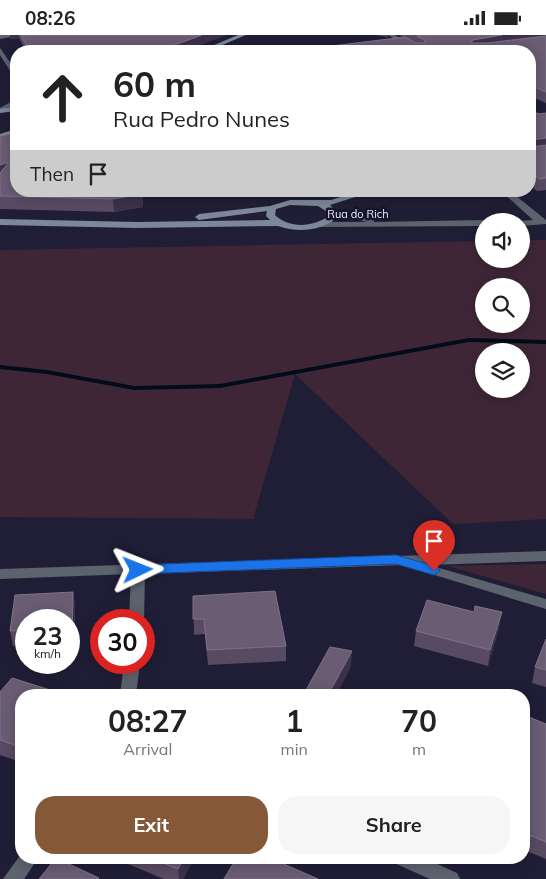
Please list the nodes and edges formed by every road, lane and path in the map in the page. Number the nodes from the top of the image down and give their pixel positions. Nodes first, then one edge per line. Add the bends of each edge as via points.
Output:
1 (19, 35) edge
2 (243, 35) edge
3 (391, 35) edge
4 (0, 37) edge
5 (218, 45) edge
6 (409, 45) edge
7 (0, 50) edge
8 (10, 66) edge
9 (345, 197) edge
10 (512, 197) edge
11 (320, 203) junction
12 (272, 208) junction
13 (333, 212) junction
14 (0, 222) edge
15 (543, 222) edge
16 (279, 223) junction
17 (475, 223) edge
18 (530, 223) edge
19 (137, 225) junction
20 (319, 225) junction
21 (398, 225) junction
22 (546, 556) edge
23 (396, 559) junction
24 (138, 570) junction
25 (0, 574) edge
26 (546, 604) edge
27 (137, 609) edge
28 (131, 674) edge
29 (129, 689) edge
30 (25, 864) edge
31 (417, 864) edge
32 (13, 879) edge
33 (450, 879) edge

1 - 4 street
2 - 5 street
3 - 6 street
7 - 8 street
9 - 11 street
10 - 15 street
11 - 12 street via 297,201
11 - 13 street
12 - 16 street via 270,215
12 - 19 street
13 - 20 street via 333,217
13 - 21 street, Rua do Rich
14 - 19 street
15 - 18 street
16 - 19 street
16 - 20 street via 298,227
17 - 21 street, Rua do Rich
20 - 21 street, Rua do Rich
22 - 23 street
23 - 24 street
23 - 26 street
24 - 25 street
24 - 27 street
28 - 29 street
30 - 32 street
31 - 33 street

